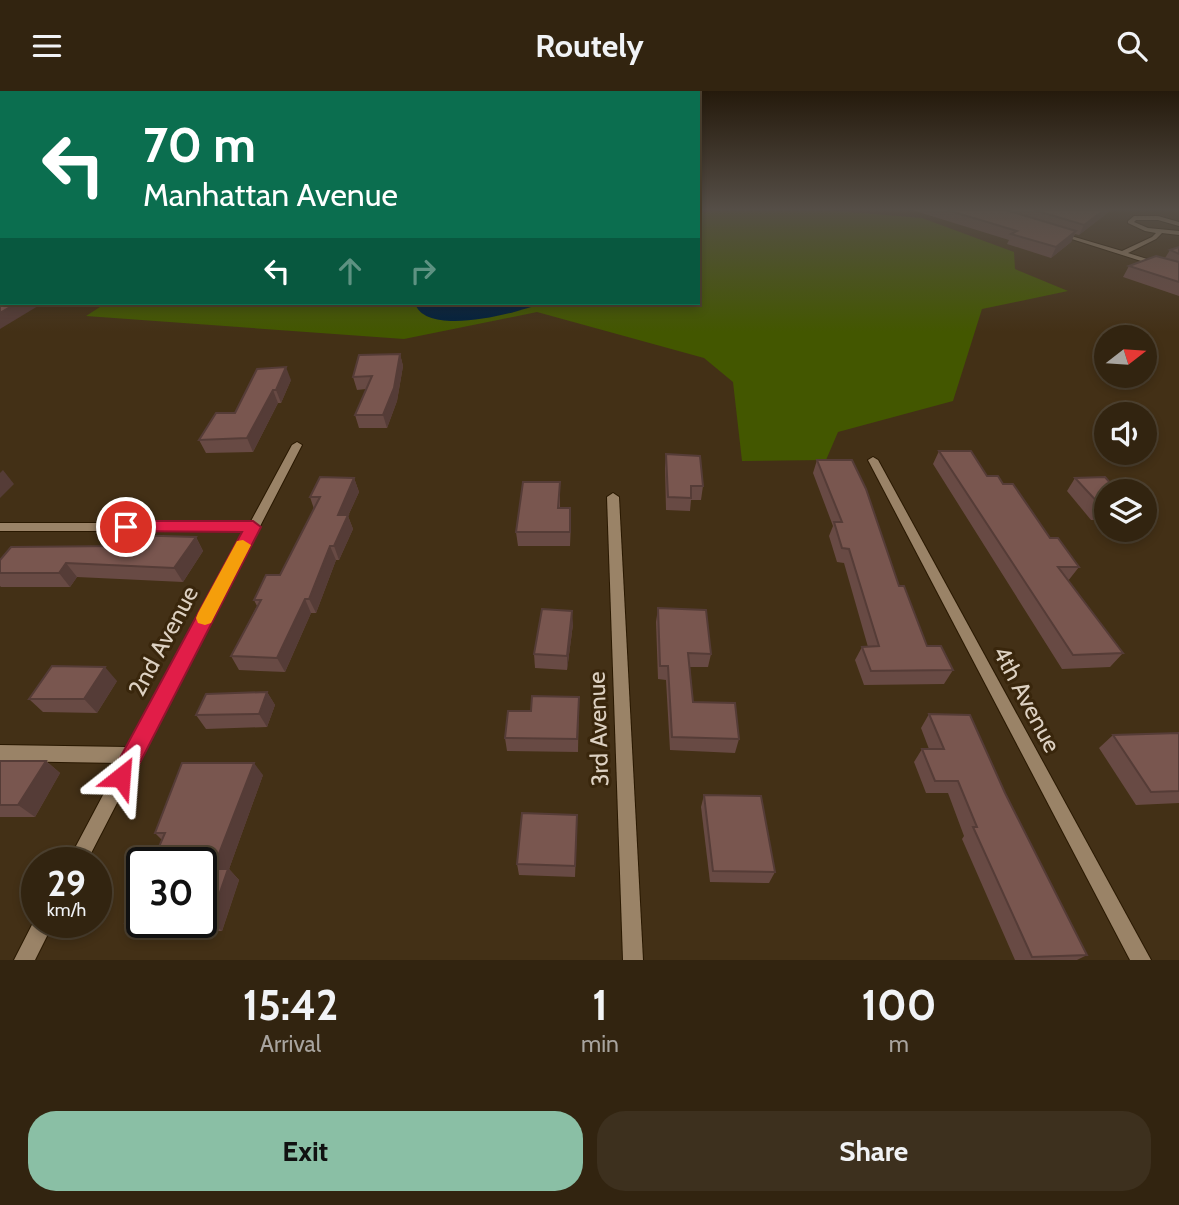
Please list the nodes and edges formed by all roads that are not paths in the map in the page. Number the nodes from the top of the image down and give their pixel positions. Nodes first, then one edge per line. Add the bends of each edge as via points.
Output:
1 (1115, 251) edge
2 (1128, 251) edge
3 (1123, 253) junction
4 (1179, 271) edge
5 (297, 445) dead end
6 (873, 460) dead end
7 (613, 497) dead end
8 (0, 527) edge
9 (253, 527) junction
10 (0, 753) edge
11 (133, 755) junction
12 (84, 847) edge
13 (36, 938) edge
14 (24, 960) edge
15 (633, 960) edge
16 (1141, 960) edge

1 - 3 street
2 - 3 street
3 - 4 street
5 - 9 street, 2nd Avenue
6 - 16 street, 4th Avenue
7 - 15 street, 3rd Avenue
8 - 9 street
9 - 11 street, 2nd Avenue
10 - 11 street
11 - 12 street, 2nd Avenue
13 - 14 street

